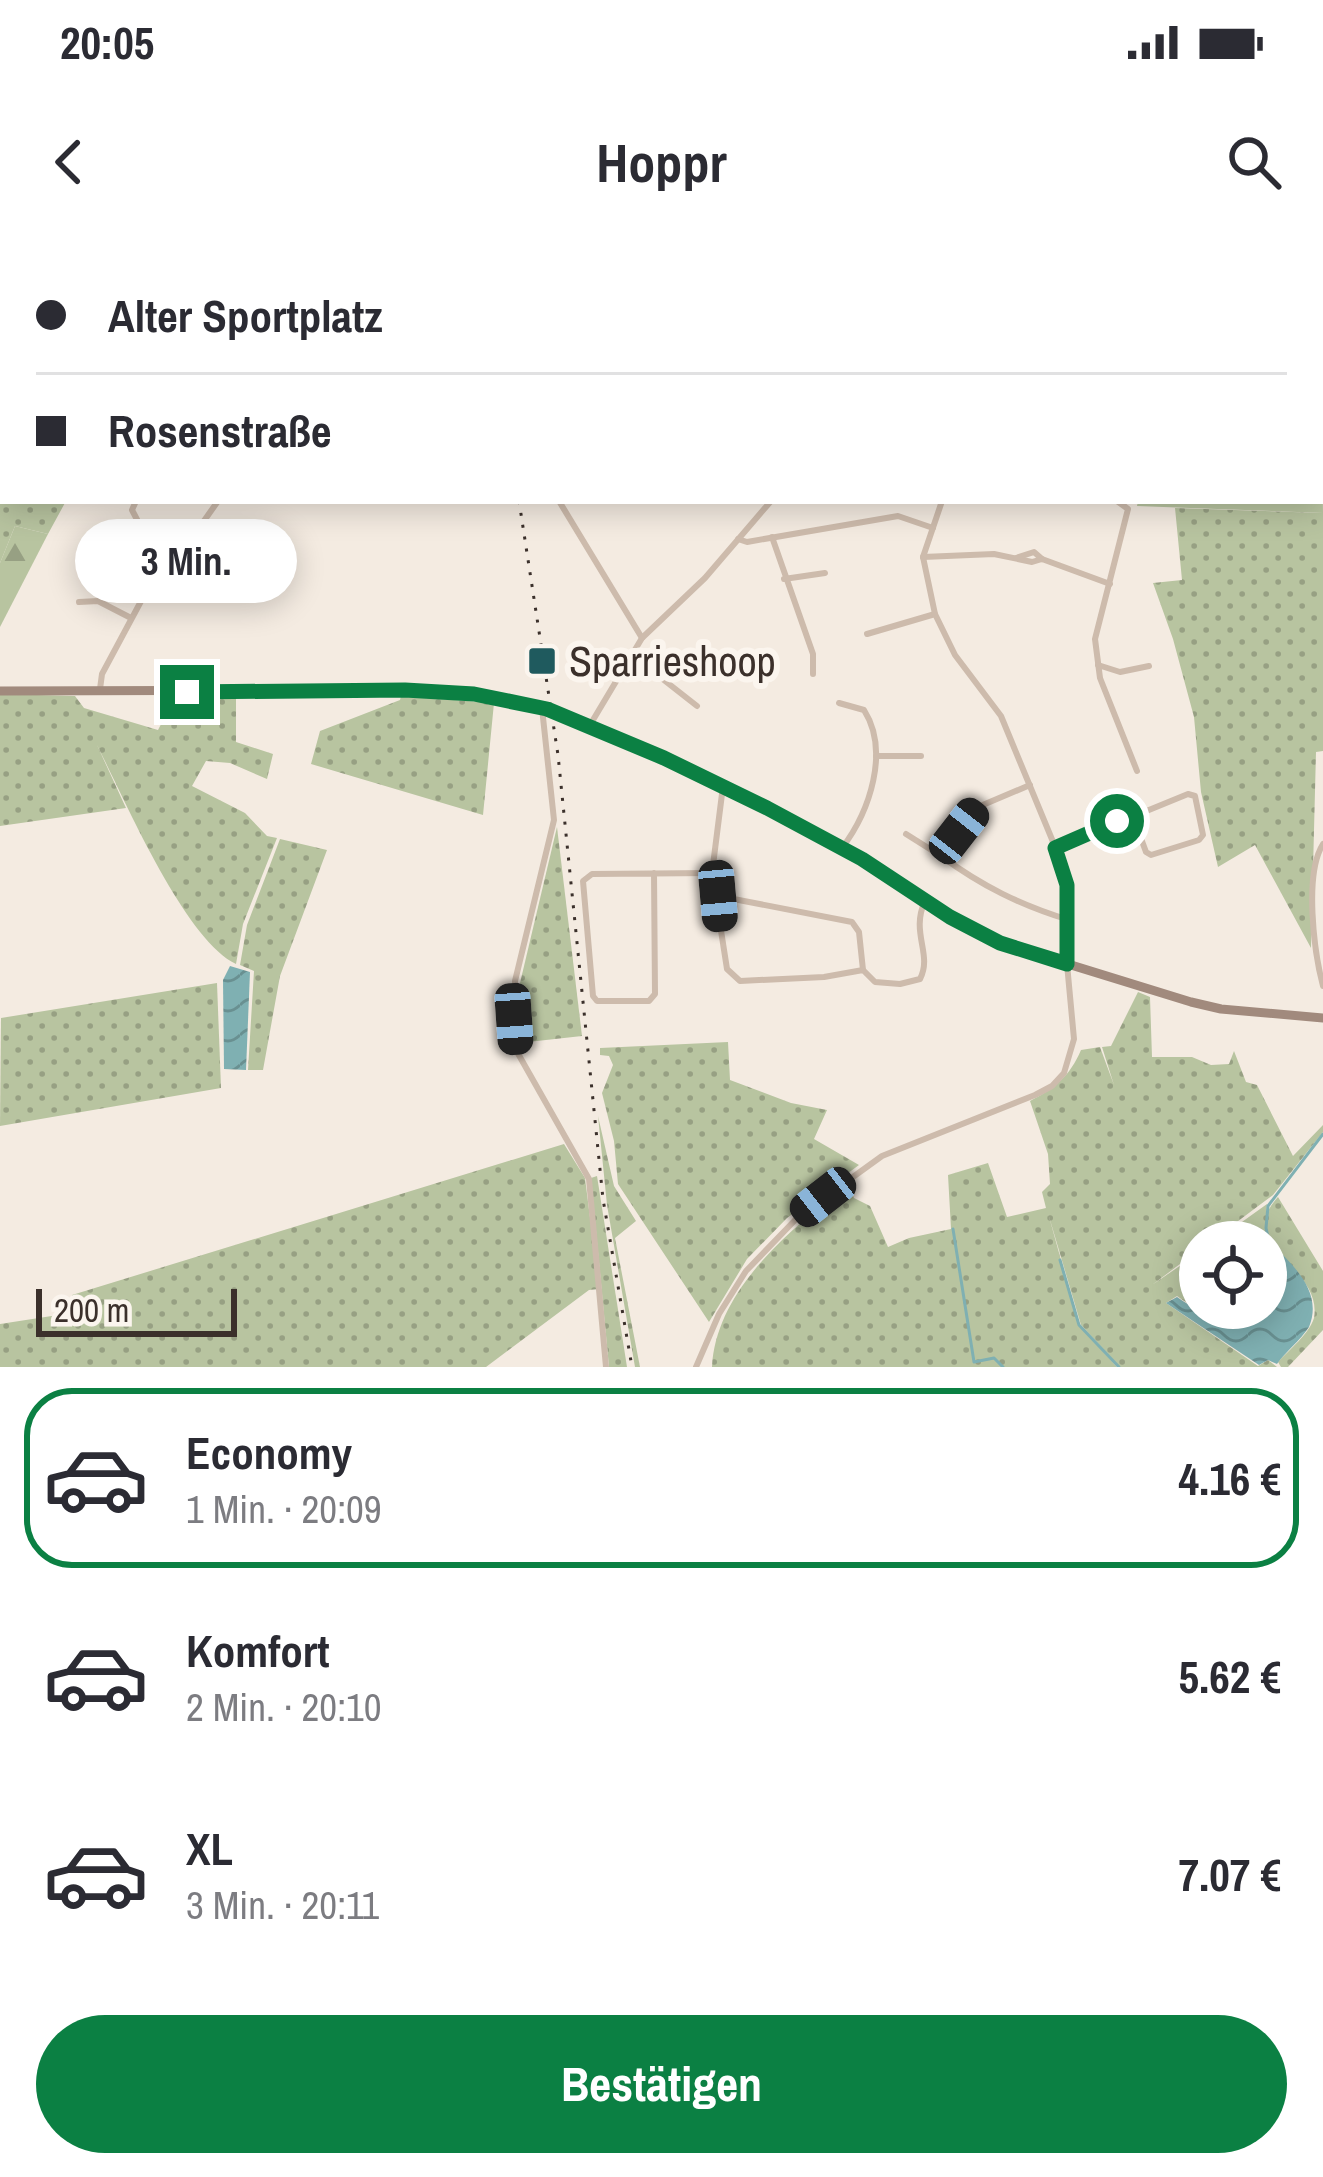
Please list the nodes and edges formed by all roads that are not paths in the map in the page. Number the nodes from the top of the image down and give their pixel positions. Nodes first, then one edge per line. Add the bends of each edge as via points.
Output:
1 (135, 504) edge
2 (216, 504) edge
3 (561, 504) edge
4 (768, 504) edge
5 (941, 504) edge
6 (1121, 504) edge
7 (933, 528) junction
8 (772, 537) junction
9 (738, 539) junction
10 (167, 554) junction
11 (923, 556) junction
12 (825, 573) dead end
13 (784, 579) junction
14 (1110, 584) junction
15 (79, 602) dead end
16 (935, 614) junction
17 (130, 618) junction
18 (867, 634) dead end
19 (642, 638) junction
20 (632, 655) junction
21 (1098, 665) junction
22 (1149, 666) dead end
23 (813, 674) dead end
24 (0, 691) edge
25 (100, 693) junction
26 (839, 703) dead end
27 (697, 706) dead end
28 (542, 707) junction
29 (590, 725) junction
30 (876, 756) junction
31 (921, 756) dead end
32 (1137, 771) dead end
33 (1030, 785) junction
34 (723, 786) junction
35 (1132, 814) junction
36 (906, 834) dead end
37 (1323, 844) edge
38 (842, 848) junction
39 (1055, 848) junction
40 (941, 856) junction
41 (712, 873) junction
42 (654, 874) junction
43 (718, 896) junction
44 (925, 901) junction
45 (1069, 920) junction
46 (1067, 964) junction
47 (863, 970) junction
48 (1323, 986) edge
49 (1323, 1018) edge
50 (606, 1367) edge
51 (696, 1367) edge

1 - 10 street via 143,531
2 - 10 street via 182,552
3 - 19 street
4 - 9 street
5 - 7 street
6 - 14 street via 1128,509
7 - 8 street via 898,517
7 - 11 street
8 - 9 street
8 - 13 street
9 - 19 street
10 - 17 street
11 - 14 street via 1042,559
11 - 16 street
12 - 13 street
13 - 23 street
14 - 21 street via 1095,639
15 - 17 street via 98,601
16 - 18 street
16 - 33 street via 1000,716
17 - 25 street
19 - 20 street
20 - 27 street
20 - 29 street
21 - 22 street
21 - 32 street
24 - 25 main road
25 - 28 main road via 405,690
26 - 30 street via 864,710
28 - 29 main road
28 - 50 street via 554,820 515,981 514,1034 520,1062 589,1179
29 - 34 main road
30 - 31 street
30 - 38 street via 869,800
33 - 39 street
33 - 40 street via 978,807
34 - 38 main road
34 - 41 street
35 - 35 street via 1195,796 1203,835 1151,855
35 - 39 street
36 - 40 street
37 - 48 street via 1314,935
38 - 44 main road
39 - 45 street
40 - 45 street via 980,885
41 - 42 street
41 - 43 street
42 - 42 street via 584,880 597,1001 649,1001 656,994
43 - 47 street via 851,922
43 - 47 street via 727,969 740,981
44 - 46 main road via 1000,943
44 - 47 street via 917,918 923,977 875,982
45 - 46 street
46 - 49 main road via 1221,1009
46 - 51 street via 1075,1039 1064,1073 1052,1086 896,1149 846,1179 770,1242 738,1283

